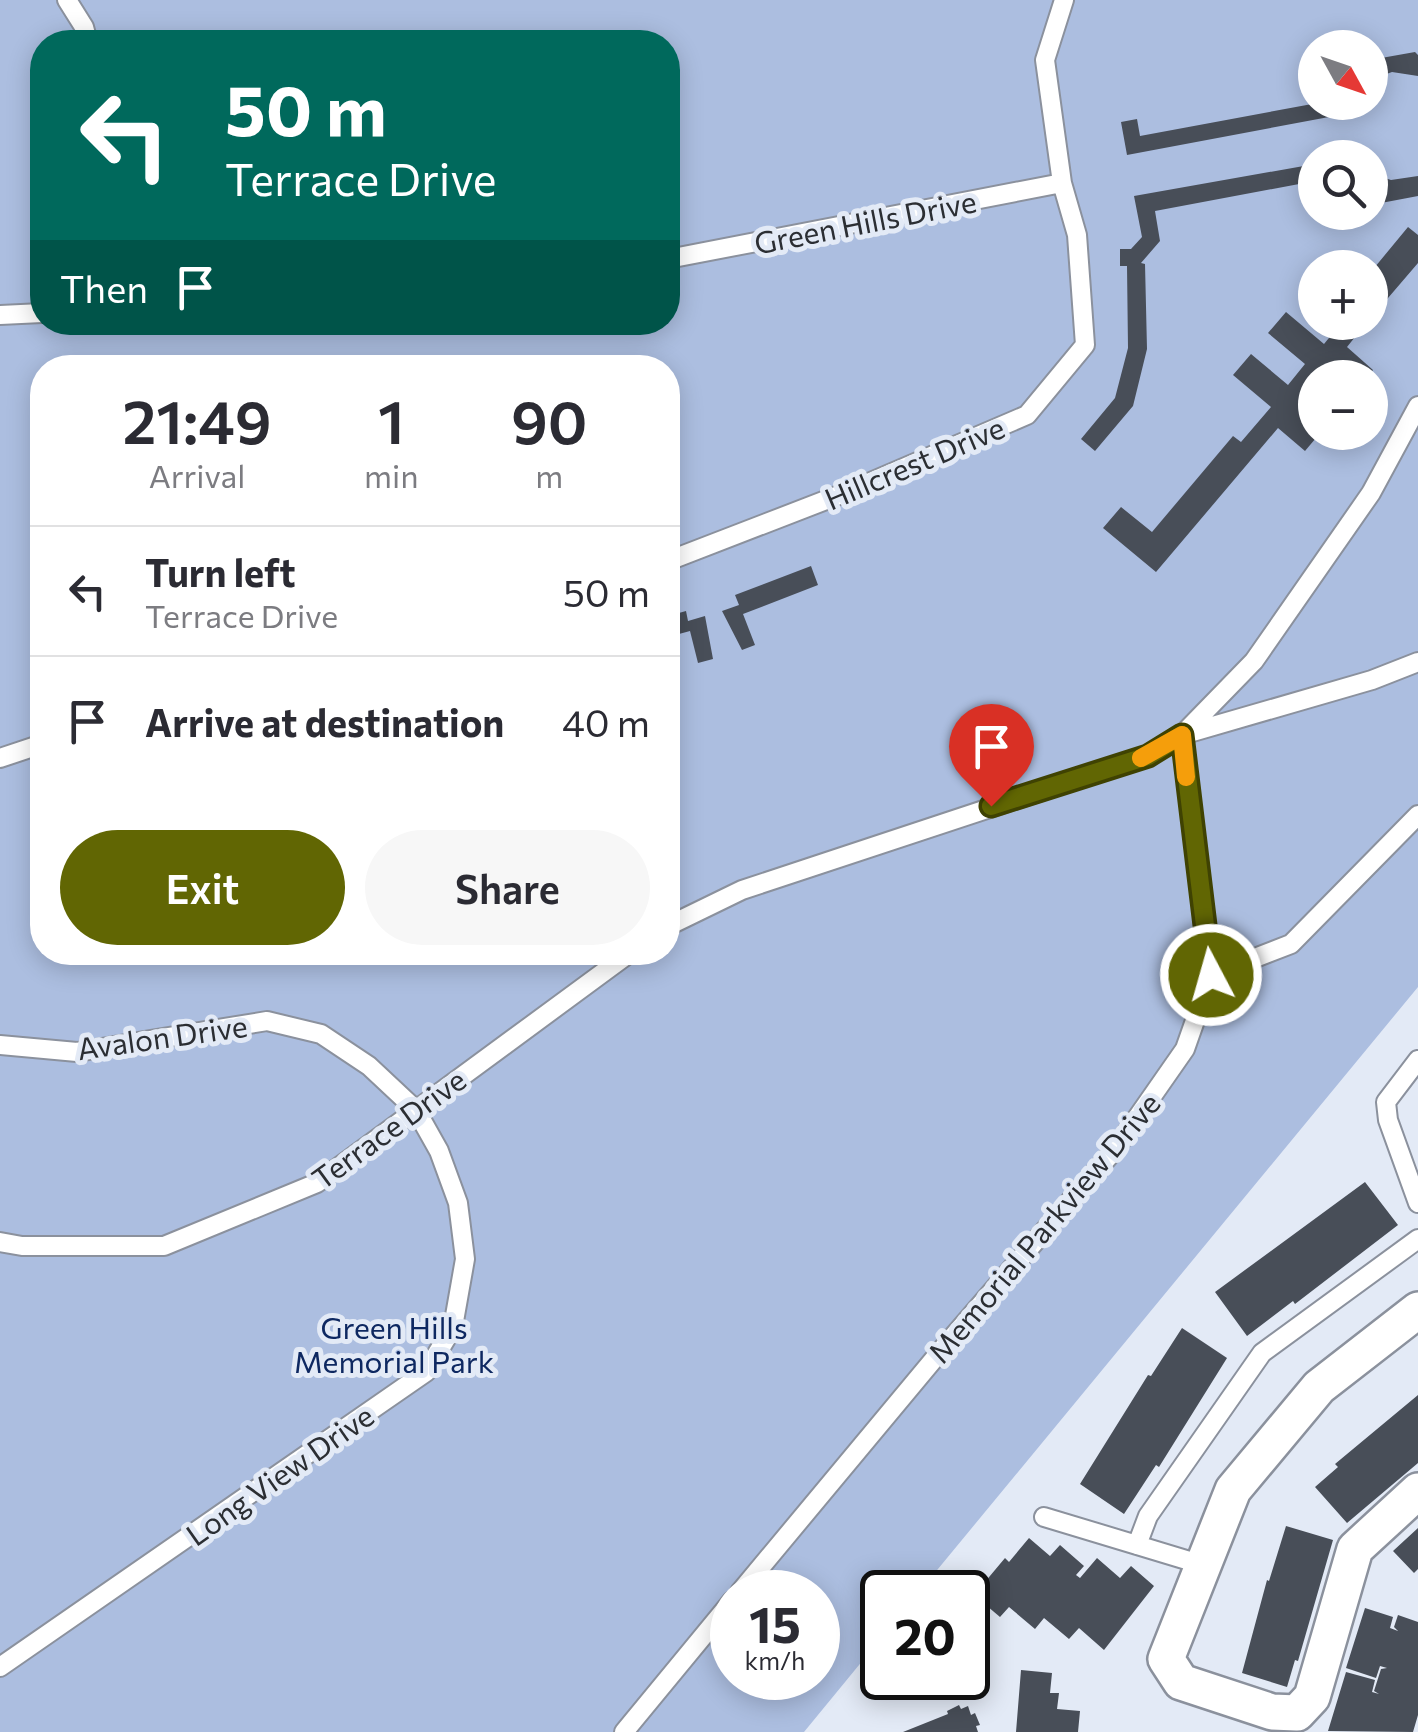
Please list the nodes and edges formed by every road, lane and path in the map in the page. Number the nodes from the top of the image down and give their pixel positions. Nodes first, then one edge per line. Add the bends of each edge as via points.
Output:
1 (68, 0) edge
2 (1064, 0) edge
3 (85, 30) edge
4 (1062, 184) junction
5 (680, 257) edge
6 (30, 314) edge
7 (0, 315) edge
8 (1418, 406) edge
9 (680, 557) edge
10 (1418, 662) edge
11 (1182, 735) junction
12 (30, 748) edge
13 (0, 758) edge
14 (1418, 815) edge
15 (680, 920) edge
16 (613, 965) edge
17 (1211, 975) junction
18 (0, 1045) edge
19 (1418, 1060) edge
20 (416, 1110) junction
21 (1418, 1203) edge
22 (1418, 1238) edge
23 (0, 1242) edge
24 (1418, 1310) edge
25 (1418, 1491) edge
26 (1044, 1517) dead end
27 (1137, 1545) junction
28 (1203, 1565) junction
29 (758, 1570) edge
30 (710, 1628) edge
31 (0, 1667) edge
32 (624, 1732) edge

1 - 3 lane
2 - 4 lane, Hillcrest Drive via 1045,60
4 - 5 lane, Green Hills Drive
4 - 9 lane, Hillcrest Drive via 1078,235 1085,345 1027,414
6 - 7 lane
8 - 11 lane via 1371,493 1254,661
10 - 11 lane
11 - 15 lane via 1148,756 742,890
11 - 17 lane, Memorial Parkview Drive
12 - 13 lane
14 - 17 lane via 1291,944
16 - 20 lane, Terrace Drive
17 - 29 lane, Memorial Parkview Drive via 1185,1048 1116,1148
18 - 20 lane, Avalon Drive via 76,1052 267,1022 321,1034
19 - 21 lane via 1386,1102
20 - 23 lane, Terrace Drive via 317,1183 164,1246
20 - 31 lane, Long View Drive via 458,1203 465,1259 453,1327 426,1372
22 - 27 lane via 1262,1353 1148,1516
24 - 28 street via 1319,1387 1233,1490
25 - 28 street via 1355,1549 1312,1696 1297,1713 1272,1712 1181,1682 1166,1658
26 - 27 lane
27 - 28 lane
30 - 32 lane

